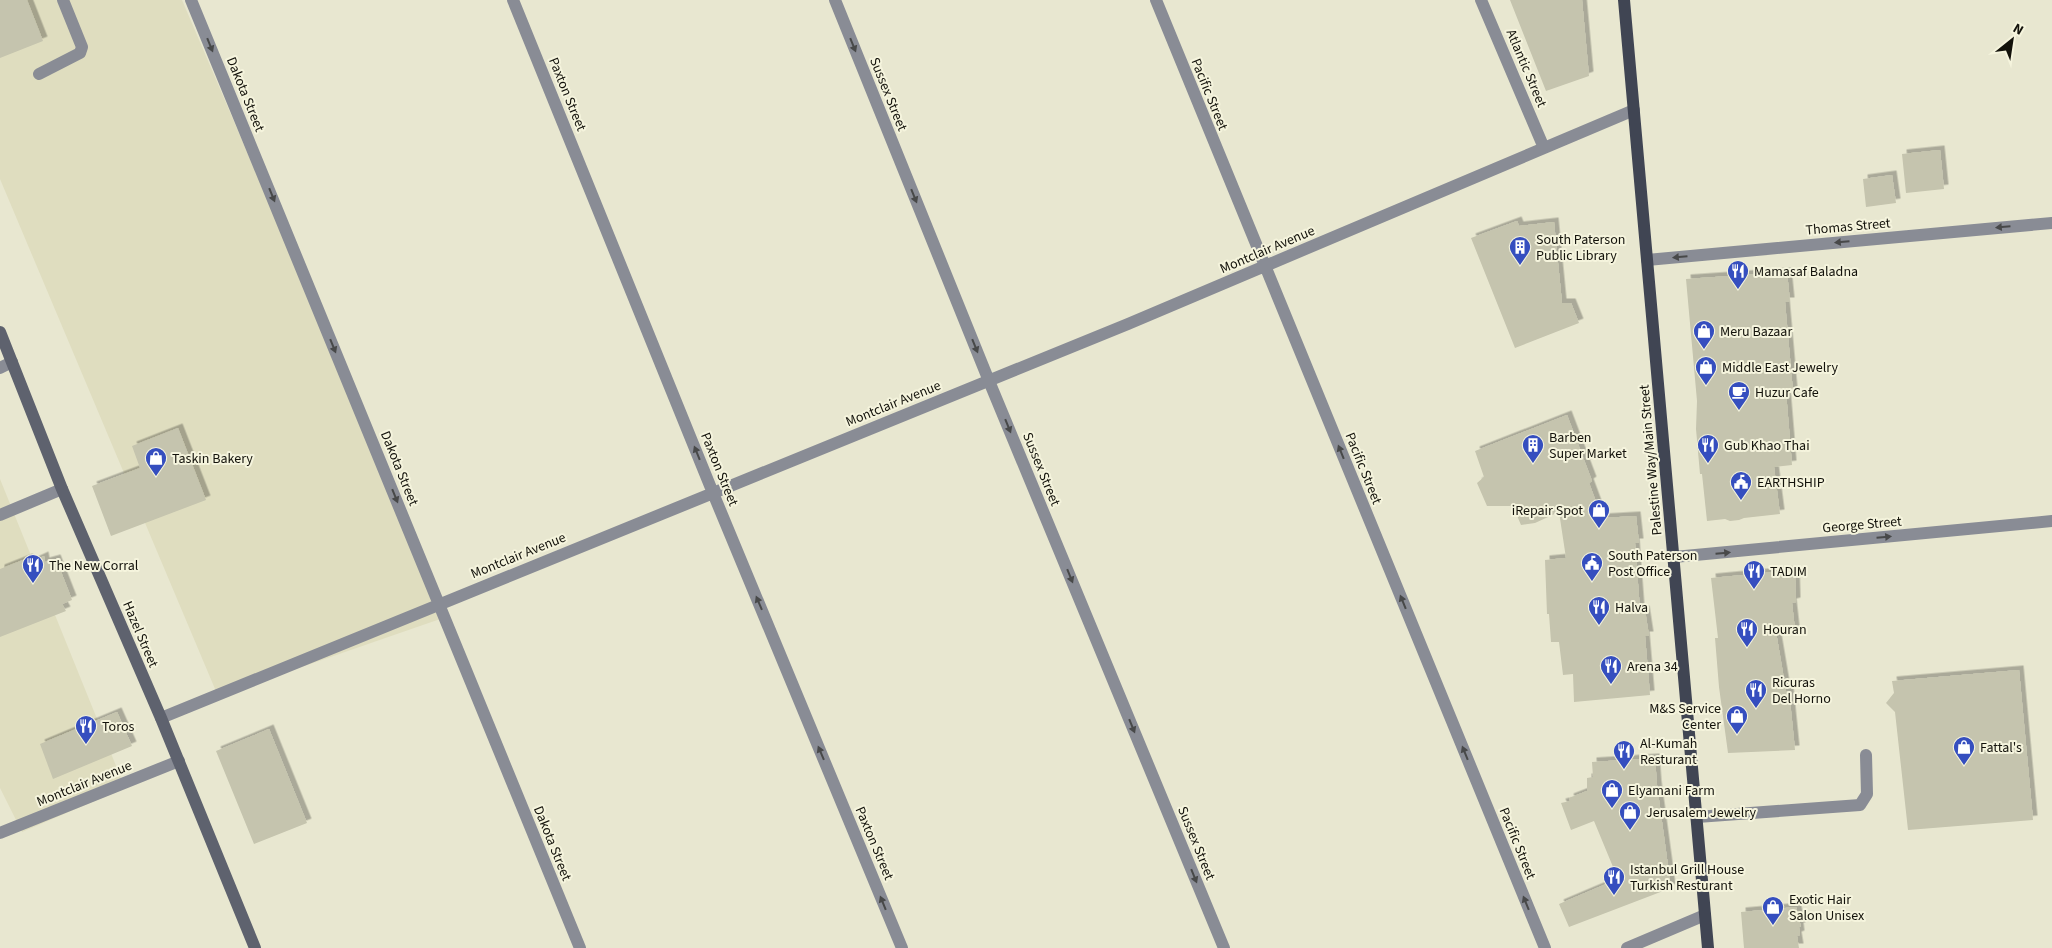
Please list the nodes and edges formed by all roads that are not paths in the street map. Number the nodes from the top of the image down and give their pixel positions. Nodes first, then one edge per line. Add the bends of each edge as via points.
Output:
1 (63, 0) edge
2 (191, 0) edge
3 (513, 0) edge
4 (835, 0) edge
5 (1156, 0) edge
6 (1481, 0) edge
7 (1624, 0) edge
8 (39, 74) dead end
9 (1634, 110) junction
10 (1544, 148) junction
11 (2052, 223) edge
12 (1647, 260) junction
13 (1265, 266) junction
14 (0, 332) edge
15 (6, 365) edge
16 (989, 381) junction
17 (62, 490) junction
18 (713, 492) junction
19 (0, 514) edge
20 (2052, 521) edge
21 (1674, 557) junction
22 (439, 604) junction
23 (161, 718) junction
24 (1866, 755) dead end
25 (179, 761) junction
26 (1697, 817) junction
27 (0, 834) edge
28 (1706, 915) junction
29 (255, 948) edge
30 (580, 948) edge
31 (902, 948) edge
32 (1224, 948) edge
33 (1545, 948) edge
34 (1627, 948) edge
35 (1708, 948) edge

1 - 8 street via 82,47 80,54
2 -> 22 street, Dakota Street
18 -> 3 street, Paxton Street
4 -> 16 street, Sussex Street
5 - 13 street, Pacific Street
6 - 10 street, Atlantic Street
7 - 9 main road, Palestine Way/Main Street
9 - 10 street, Montclair Avenue
9 - 12 main road, Palestine Way/Main Street
10 - 13 street, Montclair Avenue
11 -> 12 street, Thomas Street
12 - 21 main road, Palestine Way/Main Street
13 - 16 street, Montclair Avenue
33 -> 13 street, Pacific Street
14 - 15 street, Hazel Street
15 - 17 street, Hazel Street
16 - 18 street, Montclair Avenue
16 -> 32 street, Sussex Street
17 - 19 street
17 - 23 street, Hazel Street
18 - 22 street, Montclair Avenue
31 -> 18 street, Paxton Street
21 -> 20 street, George Street
21 - 26 main road, Palestine Way/Main Street
22 - 23 street, Montclair Avenue
22 - 30 street, Dakota Street
23 - 25 street, Hazel Street
24 - 26 street via 1867,794 1860,805
25 - 27 street, Montclair Avenue
25 - 29 street, Hazel Street
26 - 28 main road, Palestine Way/Main Street
28 - 34 street
28 - 35 main road, Palestine Way/Main Street

